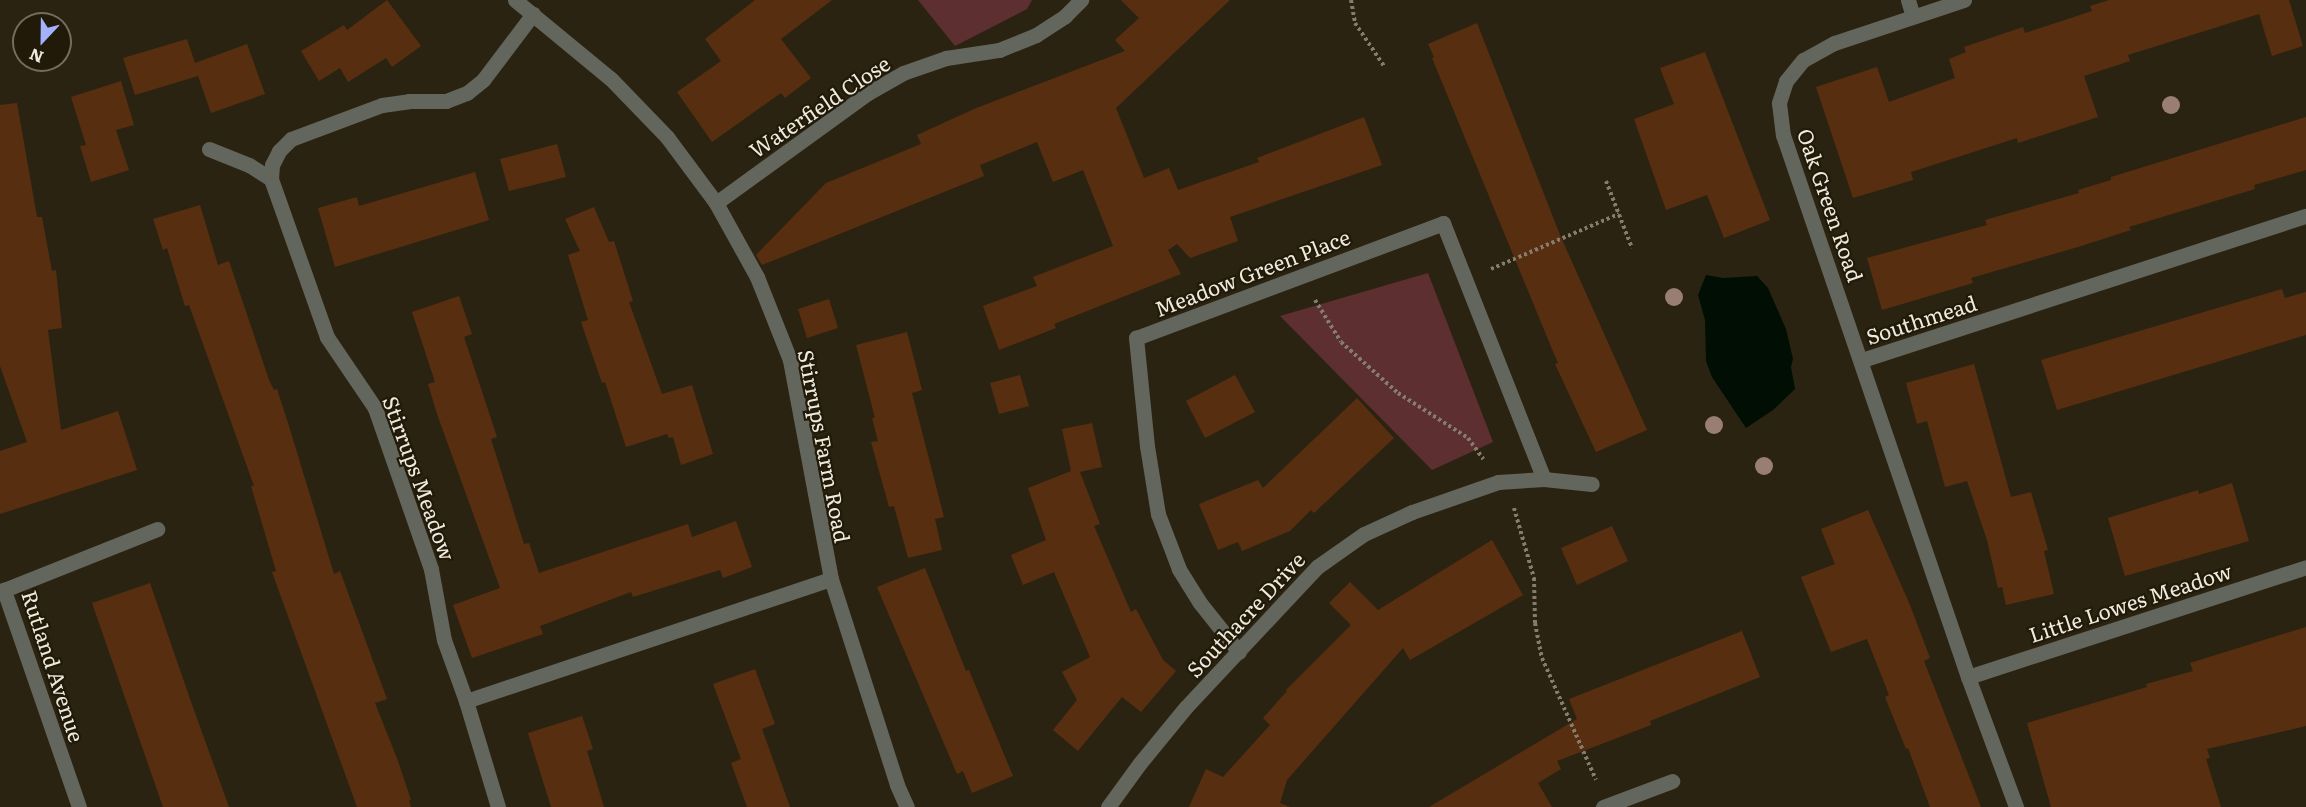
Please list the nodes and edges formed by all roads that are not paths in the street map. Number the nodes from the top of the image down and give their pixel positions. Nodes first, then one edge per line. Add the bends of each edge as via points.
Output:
1 (515, 0) edge
2 (1080, 0) edge
3 (1908, 0) edge
4 (1964, 0) edge
5 (533, 14) junction
6 (1912, 16) junction
7 (209, 148) dead end
8 (271, 179) junction
9 (716, 203) junction
10 (2306, 216) edge
11 (1862, 360) junction
12 (1544, 479) junction
13 (1592, 484) dead end
14 (157, 529) dead end
15 (2306, 567) edge
16 (831, 579) junction
17 (1239, 652) junction
18 (1968, 677) junction
19 (466, 701) junction
20 (1672, 781) dead end
21 (1631, 803) edge
22 (1605, 806) edge
23 (79, 807) edge
24 (498, 807) edge
25 (907, 807) edge
26 (1108, 807) edge
27 (2016, 807) edge

1 - 5 street, Stirrups Farm Road
2 - 9 street, Waterfield Close via 1065,16 1036,35 999,50 946,58 903,73 868,93
3 - 6 street
4 - 6 street, Oak Green Road
5 - 8 street via 483,80 466,93 446,101 382,105 291,140 279,151
5 - 9 street, Stirrups Farm Road via 611,79 667,137
6 - 11 street, Oak Green Road via 1834,43 1803,60 1786,81 1779,103 1782,135
7 - 8 street
8 - 19 street, Stirrups Meadow via 327,337 375,408 431,569 444,640
9 - 16 street, Stirrups Farm Road via 757,277 790,360
10 - 11 street, Southmead
11 - 18 street, Southmead
12 - 13 street, Southacre Drive
12 - 17 street, Southacre Drive via 1498,482 1412,512 1364,534 1317,567
12 - 17 street, Meadow Green Place via 1443,223 1136,338 1158,514 1179,569
14 - 23 street, Rutland Avenue via 4,590
15 - 18 street, Little Lowes Meadow
16 - 19 street
16 - 25 street, Stirrups Farm Road
17 - 26 street, Southacre Drive via 1186,707
18 - 27 street, Southmead
19 - 24 street, Stirrups Meadow
20 - 21 street
21 - 22 street

